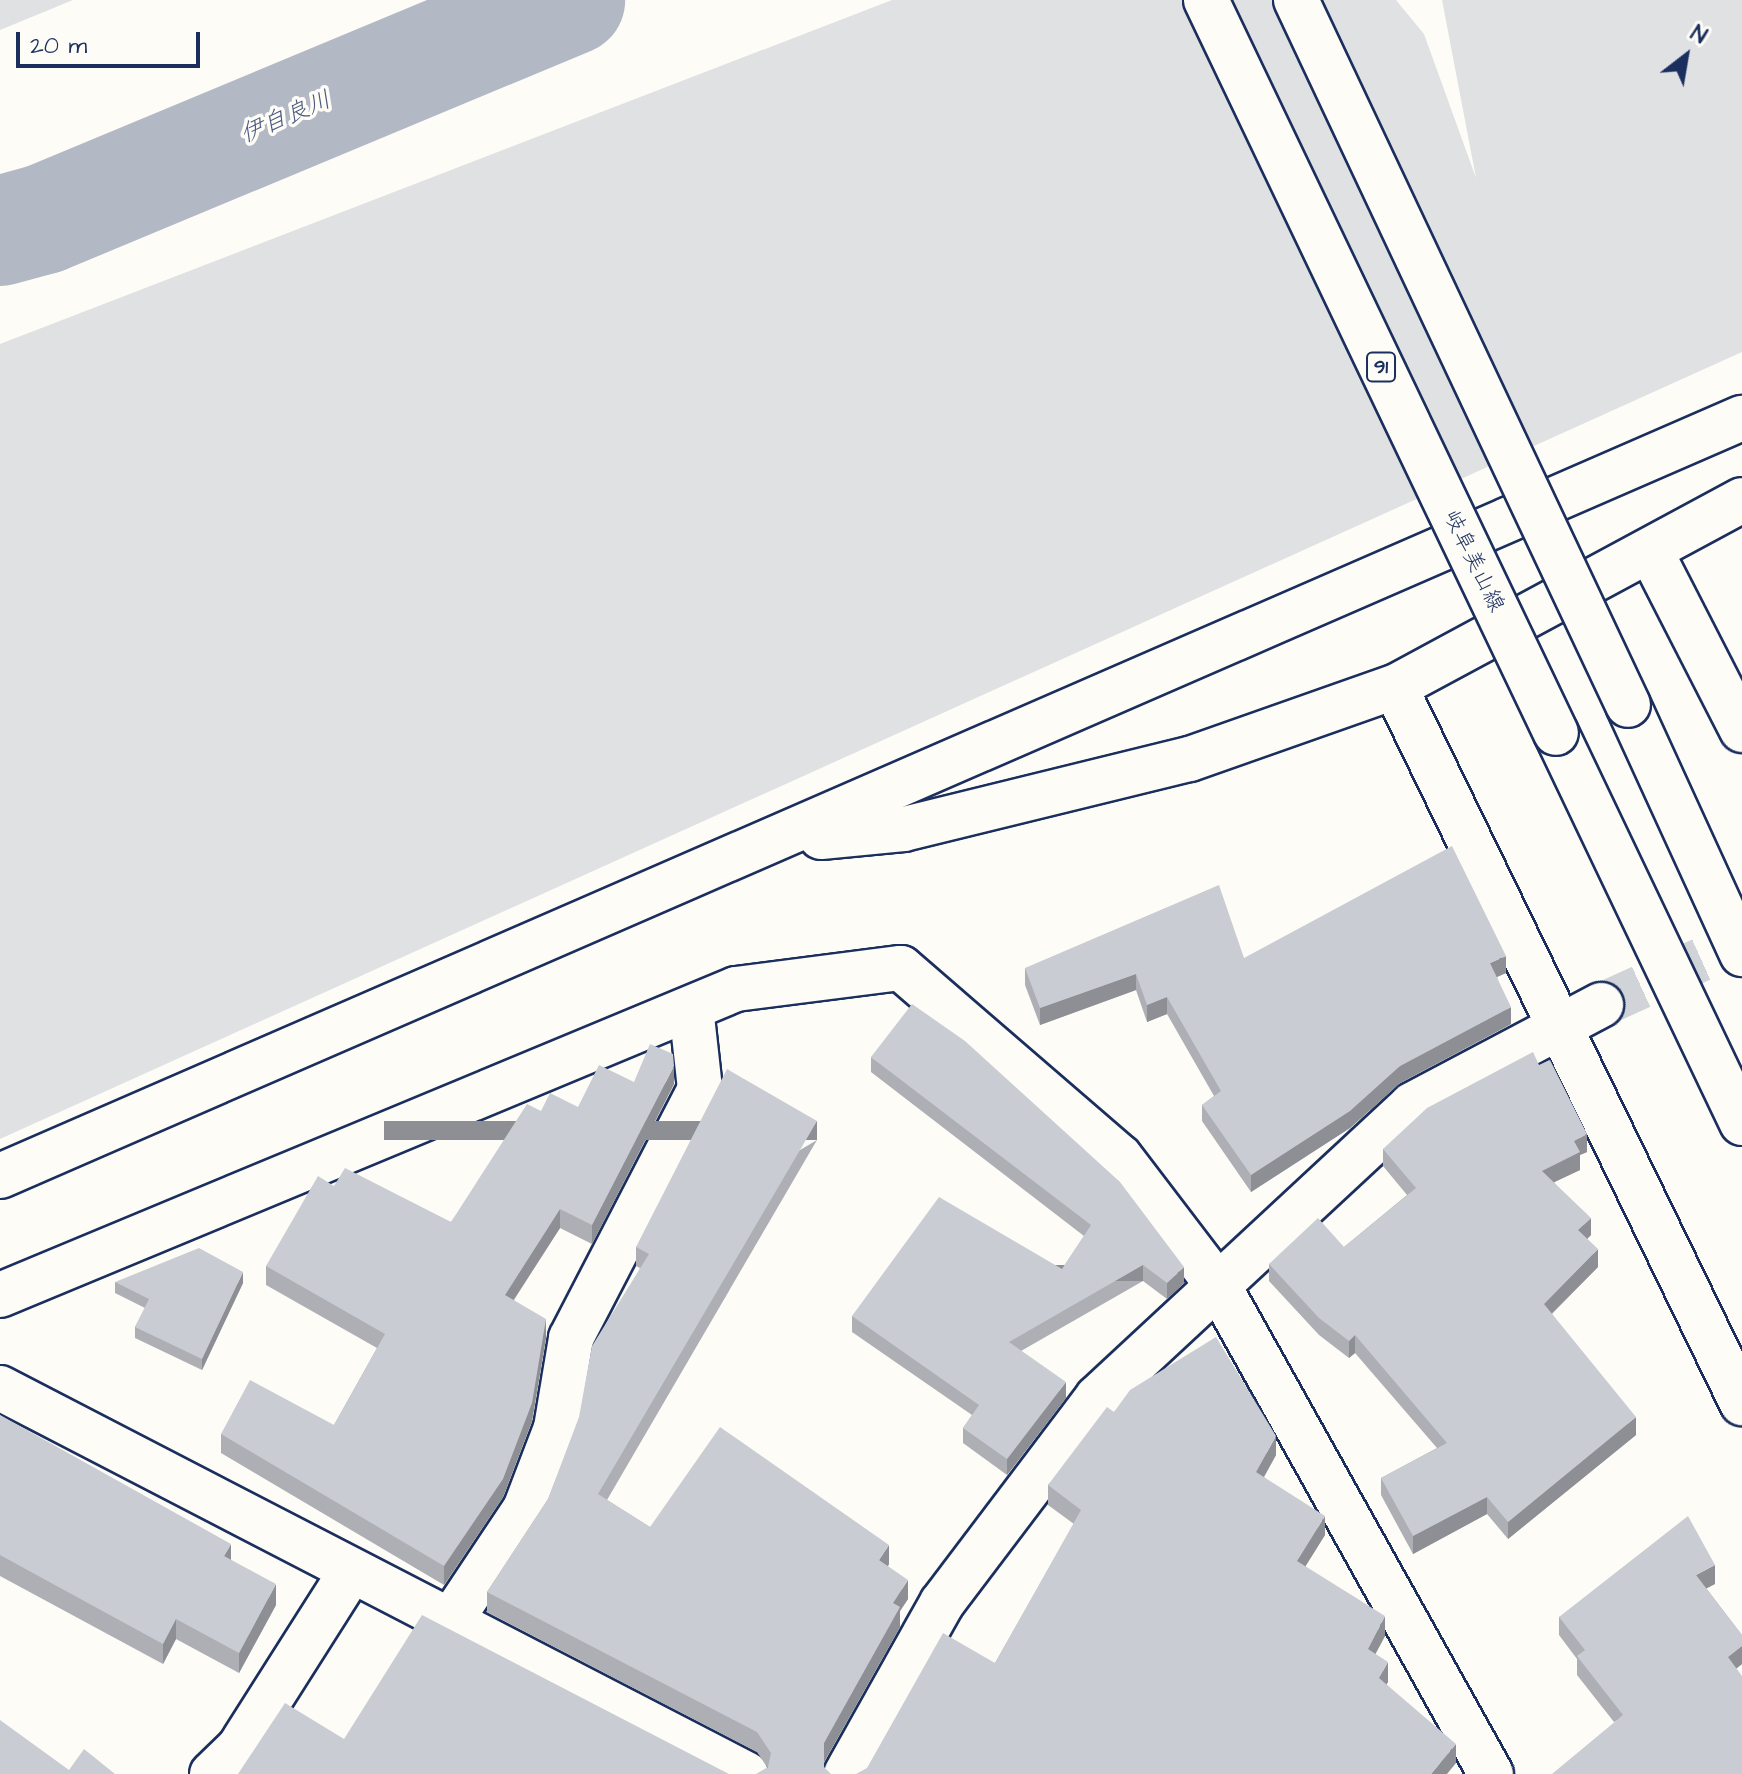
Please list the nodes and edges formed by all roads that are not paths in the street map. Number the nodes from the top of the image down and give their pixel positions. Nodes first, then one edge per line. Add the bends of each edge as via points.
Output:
1 (1206, 0) edge
2 (1296, 0) edge
3 (1742, 418) edge
4 (1742, 500) edge
5 (1651, 552) junction
6 (1395, 687) junction
7 (1742, 730) edge
8 (783, 840) junction
9 (1742, 954) edge
10 (1601, 1005) tunnel mouth
11 (691, 1008) junction
12 (1561, 1024) junction
13 (1742, 1123) edge
14 (0, 1176) edge
15 (1219, 1287) junction
16 (0, 1295) edge
17 (0, 1388) edge
18 (1742, 1403) edge
19 (350, 1573) junction
20 (449, 1623) junction
21 (212, 1774) edge
22 (746, 1774) edge
23 (846, 1774) edge
24 (1491, 1774) edge

1 - 13 street, 岐阜美山線 / 91, bridge
2 - 9 street, bridge
3 - 8 street
4 - 5 street
5 - 6 street
5 - 7 street
6 - 8 street via 1190,759 904,829
6 - 12 street
8 - 14 street
10 - 12 street
11 - 15 street via 736,989 901,968 1120,1157
11 - 16 street
11 - 20 street via 700,1089 571,1338 556,1428 525,1509
12 - 15 street via 1412,1105
12 - 18 street
15 - 23 street via 1097,1398 942,1603
15 - 24 street
17 - 19 street
19 - 20 street
19 - 21 street via 239,1748
20 - 22 street

